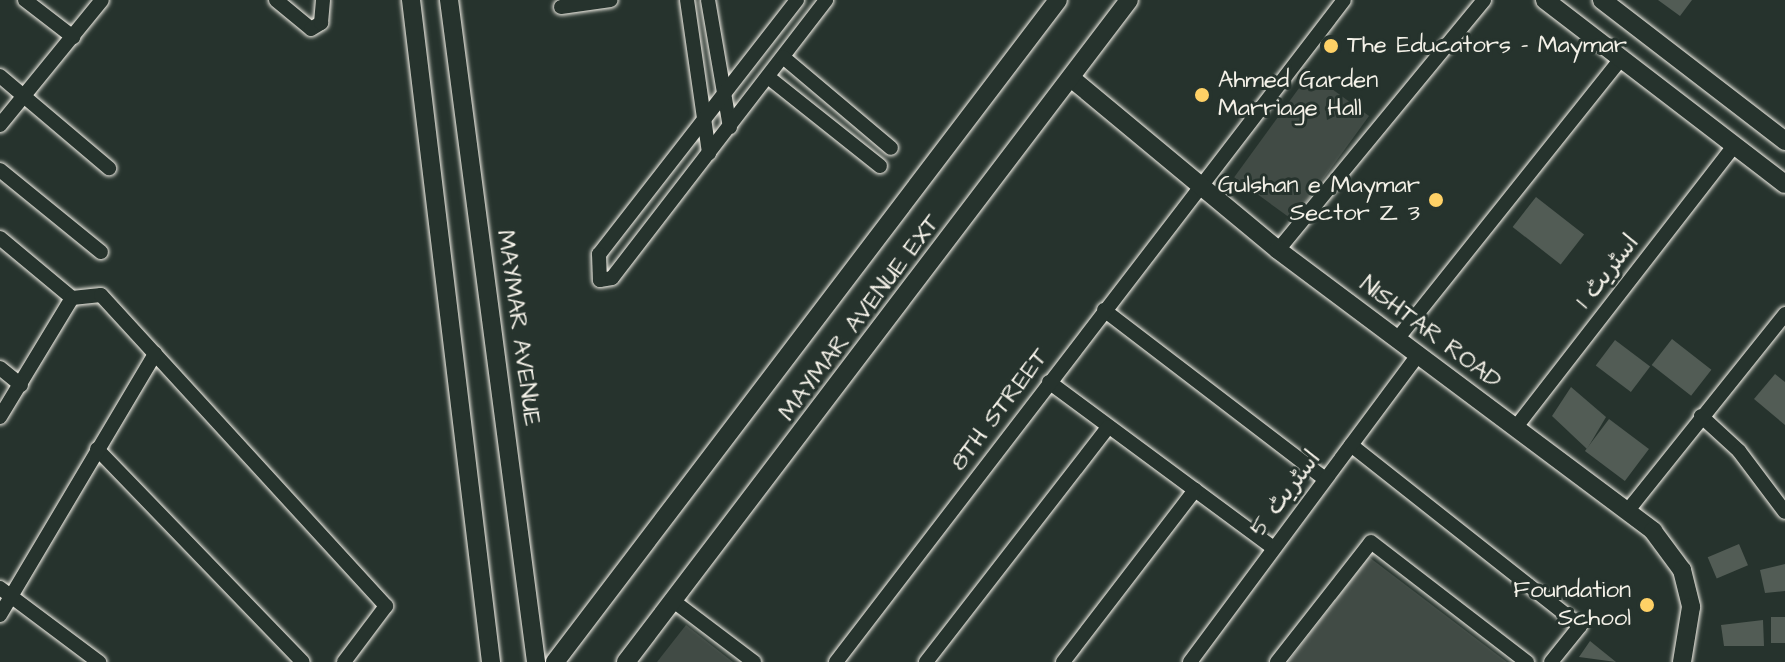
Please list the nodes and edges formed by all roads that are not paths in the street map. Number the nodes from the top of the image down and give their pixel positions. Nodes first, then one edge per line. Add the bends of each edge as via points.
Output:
1 (25, 0) edge
2 (102, 0) edge
3 (276, 0) edge
4 (323, 0) edge
5 (411, 0) edge
6 (449, 0) edge
7 (611, 0) edge
8 (687, 0) edge
9 (708, 0) edge
10 (797, 0) edge
11 (826, 0) edge
12 (1058, 0) edge
13 (1129, 0) edge
14 (1344, 0) edge
15 (1484, 0) edge
16 (1545, 0) edge
17 (1602, 0) edge
18 (561, 7) dead end
19 (73, 37) junction
20 (783, 57) junction
21 (1620, 60) junction
22 (0, 76) edge
23 (768, 77) junction
24 (1071, 78) junction
25 (25, 97) junction
26 (722, 97) junction
27 (702, 122) junction
28 (0, 125) edge
29 (730, 127) junction
30 (1785, 141) edge
31 (1735, 145) junction
32 (891, 148) dead end
33 (709, 153) junction
34 (880, 166) dead end
35 (109, 168) dead end
36 (0, 170) edge
37 (1785, 184) edge
38 (1199, 185) junction
39 (0, 238) edge
40 (1278, 250) junction
41 (101, 252) dead end
42 (72, 298) junction
43 (1104, 310) junction
44 (1785, 314) edge
45 (1398, 338) junction
46 (155, 354) junction
47 (1419, 354) junction
48 (0, 368) edge
49 (1049, 382) junction
50 (21, 385) junction
51 (1701, 416) junction
52 (0, 417) edge
53 (1108, 427) junction
54 (1516, 427) junction
55 (1351, 445) junction
56 (97, 449) junction
57 (1325, 479) junction
58 (1195, 490) junction
59 (1629, 509) junction
60 (1785, 512) edge
61 (1273, 548) junction
62 (6, 592) edge
63 (676, 603) junction
64 (0, 615) edge
65 (99, 662) edge
66 (303, 662) edge
67 (344, 662) edge
68 (491, 662) edge
69 (536, 662) edge
70 (555, 662) edge
71 (626, 662) edge
72 (754, 662) edge
73 (836, 662) edge
74 (926, 662) edge
75 (1063, 662) edge
76 (1190, 662) edge
77 (1277, 662) edge
78 (1527, 662) edge
79 (1551, 662) edge
80 (1682, 662) edge

1 - 19 street
2 - 19 street
3 - 4 street via 311,29 321,23
5 - 68 main road
6 - 69 main road, MAYMAR AVENUE
7 - 18 street
8 - 27 street
9 - 26 street
10 - 26 street
11 - 20 street
12 - 70 main road, MAYMAR AVENUE EXT
13 - 24 main road, MAYMAR AVENUE EXT
14 - 38 street, 8TH STREET
15 - 40 street
16 - 21 main road
17 - 30 main road
19 - 25 street
20 - 23 street
20 - 32 street
21 - 31 main road
21 - 45 street
22 - 25 street
23 - 29 street
23 - 34 street
24 - 38 main road, NISHTAR ROAD
24 - 63 main road, MAYMAR AVENUE EXT
25 - 28 street
25 - 35 street
26 - 27 street
26 - 29 street
27 - 33 street
27 - 33 street via 599,254 600,280 612,278
29 - 33 street
31 - 37 main road
31 - 54 street, اسٹریٹ 1
36 - 41 street
38 - 40 main road, NISHTAR ROAD
38 - 43 street, 8TH STREET
39 - 42 street
40 - 45 main road, NISHTAR ROAD
42 - 46 street via 101,295
42 - 50 street
43 - 49 street, 8TH STREET
43 - 57 street
44 - 51 street
45 - 47 main road, NISHTAR ROAD
46 - 56 street
46 - 67 street via 386,606
47 - 54 main road, NISHTAR ROAD
47 - 55 street, اسٹریٹ 5
48 - 50 street
49 - 53 street
49 - 73 street, 8TH STREET
50 - 52 street
51 - 59 street
51 - 60 street via 1739,451
53 - 58 street
53 - 74 street
54 - 59 main road, NISHTAR ROAD
55 - 57 street, اسٹریٹ 5
55 - 79 street via 1580,626
56 - 62 street
56 - 66 street
57 - 61 street, اسٹریٹ 5
58 - 61 street
58 - 75 street
59 - 80 main road, NISHTAR ROAD via 1682,570 1691,607
61 - 76 street, اسٹریٹ 5
62 - 64 street
62 - 65 street
63 - 71 main road, MAYMAR AVENUE EXT
63 - 72 street
77 - 78 street via 1371,542

